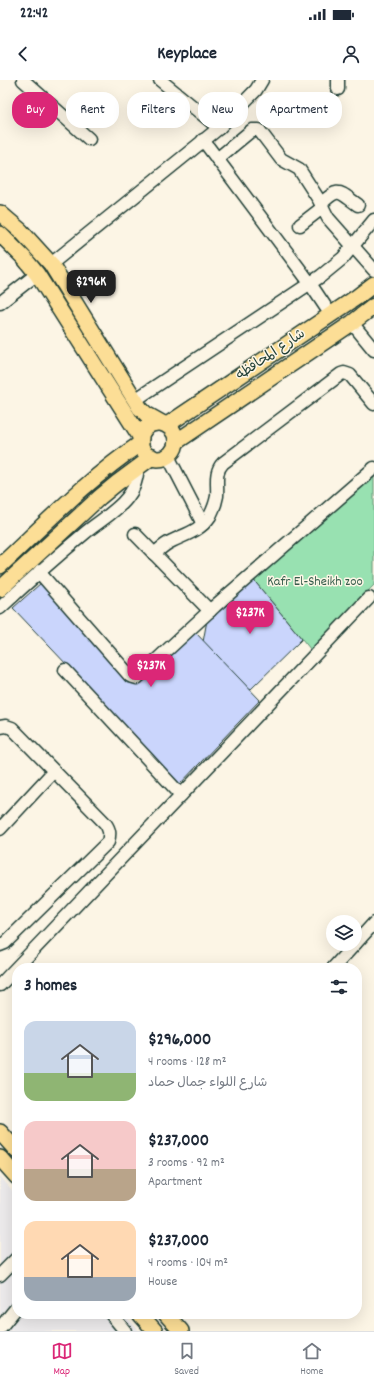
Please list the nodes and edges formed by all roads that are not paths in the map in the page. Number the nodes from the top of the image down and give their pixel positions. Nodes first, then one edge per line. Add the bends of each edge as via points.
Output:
1 (23, 80) edge
2 (160, 80) edge
3 (262, 80) edge
4 (248, 98) edge
5 (198, 111) edge
6 (218, 128) edge
7 (89, 139) dead end
8 (203, 140) junction
9 (217, 159) junction
10 (358, 205) dead end
11 (322, 206) junction
12 (0, 213) edge
13 (374, 220) edge
14 (300, 225) dead end
15 (0, 234) edge
16 (353, 247) junction
17 (50, 264) junction
18 (374, 270) edge
19 (37, 274) junction
20 (310, 284) junction
21 (374, 284) edge
22 (0, 303) edge
23 (374, 306) edge
24 (331, 314) junction
25 (352, 322) junction
26 (374, 350) edge
27 (112, 362) junction
28 (98, 371) junction
29 (135, 400) junction
30 (374, 404) edge
31 (164, 424) junction
32 (141, 441) junction
33 (176, 442) junction
34 (168, 456) junction
35 (152, 457) junction
36 (374, 468) edge
37 (203, 524) junction
38 (134, 534) dead end
39 (154, 554) junction
40 (40, 565) junction
41 (0, 566) edge
42 (0, 589) edge
43 (369, 598) dead end
44 (0, 608) edge
45 (210, 611) junction
46 (65, 670) dead end
47 (0, 727) edge
48 (54, 771) junction
49 (181, 795) junction
50 (0, 829) edge
51 (374, 923) edge
52 (362, 936) edge
53 (0, 945) edge
54 (349, 951) edge
55 (21, 963) edge
56 (338, 963) edge
57 (12, 972) edge
58 (0, 985) edge
59 (0, 1132) edge
60 (12, 1145) edge
61 (0, 1158) edge
62 (12, 1171) edge
63 (12, 1263) edge
64 (0, 1274) edge
65 (12, 1313) edge
66 (115, 1319) edge
67 (144, 1319) edge
68 (171, 1319) edge
69 (0, 1328) edge
70 (125, 1331) edge
71 (155, 1331) edge
72 (182, 1331) edge

1 - 7 street
2 - 5 street
3 - 4 street
6 - 8 street
8 - 9 street
8 - 17 street
9 - 11 street via 252,130 259,130 281,159 299,169
9 - 20 street
10 - 11 street via 336,192
11 - 14 street
11 - 16 street via 328,218
12 - 17 main road via 21,231
13 - 16 street
15 - 19 main road
16 - 18 street
16 - 20 street
17 - 27 main road
19 - 22 street
19 - 28 main road
20 - 24 street
20 - 29 street
21 - 24 main road, شارع المحافظه
23 - 25 main road, شارع المحافظه
24 - 31 main road, شارع المحافظه
25 - 26 street
25 - 33 main road, شارع المحافظه
27 - 28 main road
27 - 29 main road
28 - 32 main road
29 - 31 main road via 146,414
30 - 37 street via 350,375 341,374 220,466 217,474 217,496
31 - 32 main road via 156,423 146,428
31 - 33 main road via 174,432
32 - 35 main road via 143,449
32 - 41 main road via 110,465
33 - 34 main road
34 - 35 main road
34 - 37 street
35 - 40 main road via 100,497
36 - 45 street
37 - 39 street via 168,543
38 - 39 street
39 - 45 street
40 - 42 main road
40 - 44 street
40 - 45 street via 130,676 135,678
43 - 49 street
46 - 49 street
47 - 48 street via 12,728
48 - 50 street
48 - 53 street via 109,829 108,842 5,943
49 - 55 street
51 - 52 street
54 - 56 street
57 - 58 street
59 - 60 main road
61 - 62 main road
63 - 64 street
65 - 69 street
66 - 70 street
67 - 71 main road
68 - 72 main road

